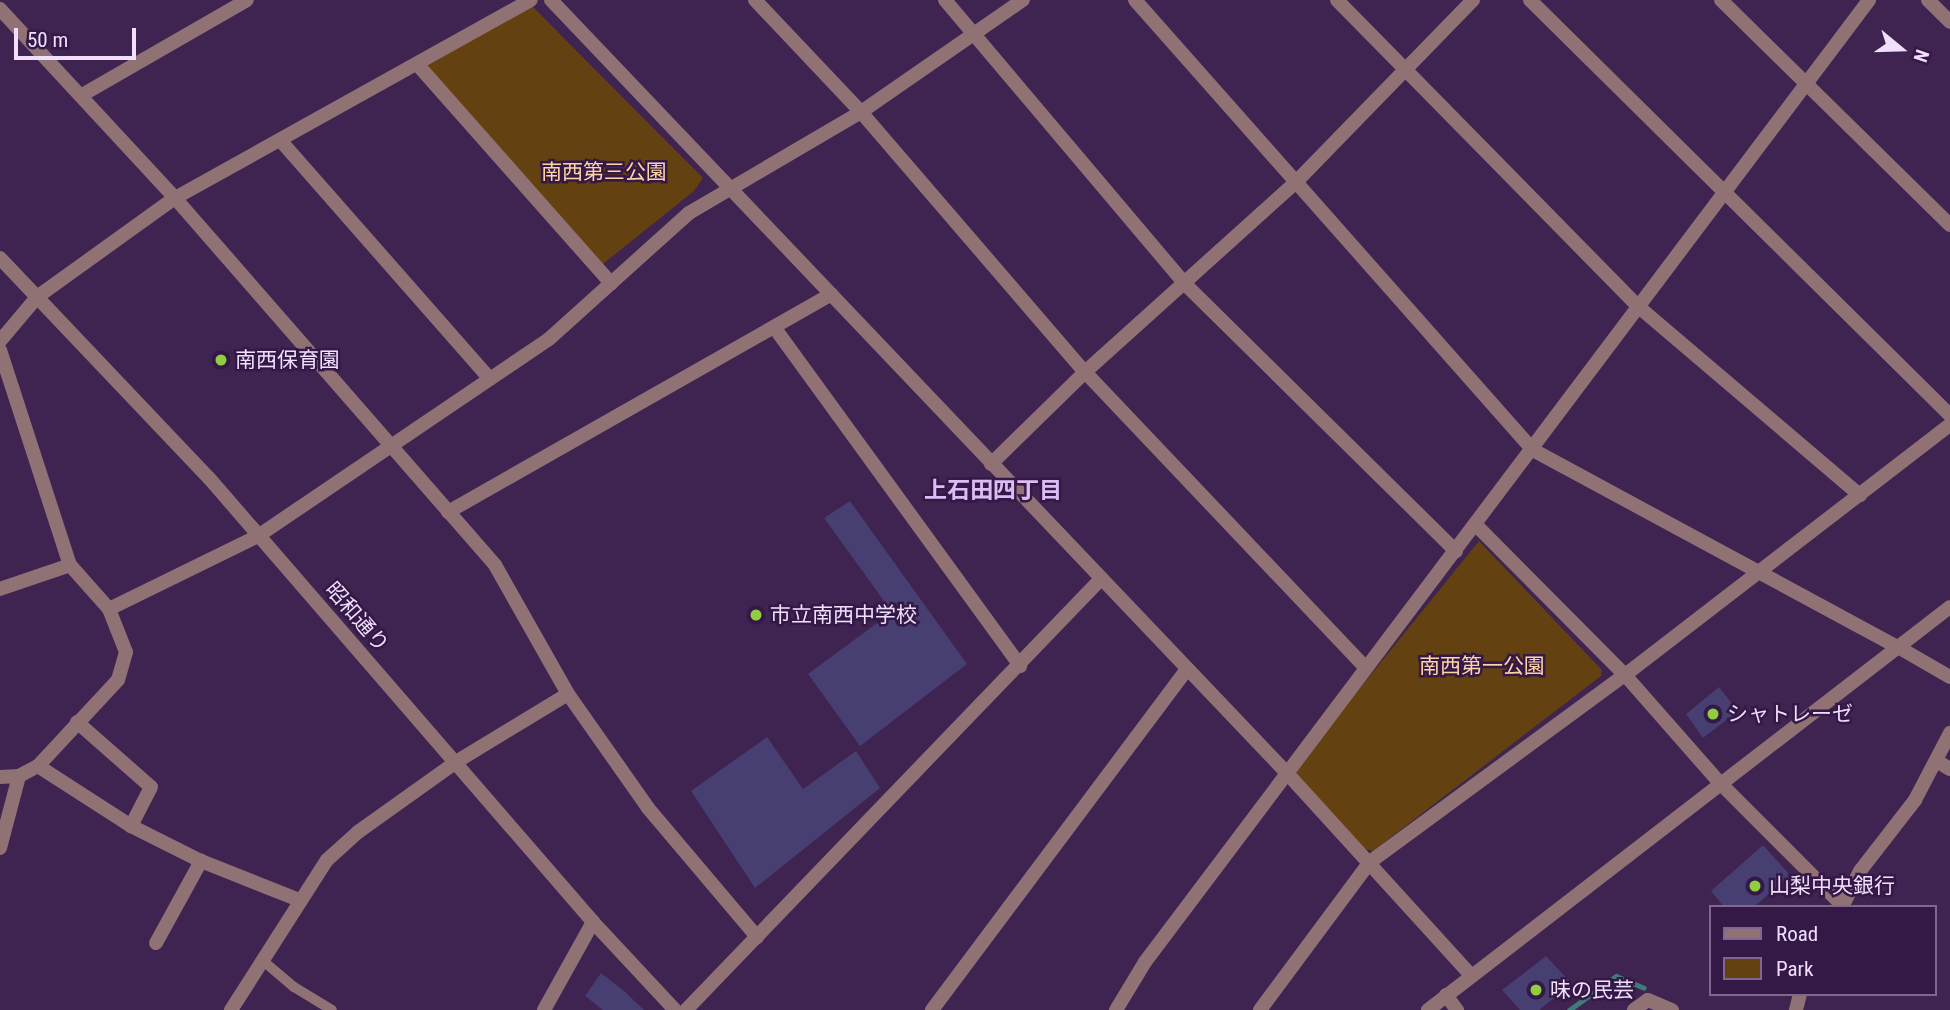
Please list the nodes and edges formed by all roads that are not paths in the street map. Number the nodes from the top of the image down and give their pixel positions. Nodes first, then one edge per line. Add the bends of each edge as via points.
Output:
1 (247, 0) edge
2 (531, 0) edge
3 (551, 0) edge
4 (755, 0) edge
5 (945, 0) edge
6 (1023, 0) edge
7 (1135, 0) edge
8 (1337, 0) edge
9 (1473, 0) edge
10 (1531, 0) edge
11 (1721, 0) edge
12 (1869, 0) edge
13 (1928, 0) edge
14 (0, 9) edge
15 (1950, 22) edge
16 (975, 31) junction
17 (417, 64) junction
18 (1402, 69) junction
19 (1807, 84) junction
20 (82, 95) junction
21 (861, 112) junction
22 (280, 140) junction
23 (1296, 182) junction
24 (730, 187) junction
25 (1724, 193) junction
26 (175, 198) junction
27 (1950, 225) edge
28 (0, 258) edge
29 (611, 283) junction
30 (1184, 283) junction
31 (831, 294) junction
32 (37, 297) junction
33 (1640, 308) junction
34 (774, 327) junction
35 (0, 341) edge
36 (0, 350) edge
37 (1085, 372) junction
38 (490, 379) junction
39 (1950, 415) edge
40 (1950, 425) edge
41 (387, 447) junction
42 (1534, 450) junction
43 (991, 464) junction
44 (1860, 495) junction
45 (448, 512) junction
46 (1476, 525) junction
47 (258, 536) junction
48 (1456, 551) junction
49 (70, 565) junction
50 (1762, 571) junction
51 (1100, 580) junction
52 (0, 589) edge
53 (1950, 607) edge
54 (108, 609) junction
55 (1898, 647) junction
56 (1020, 666) junction
57 (1366, 668) junction
58 (1185, 671) junction
59 (1625, 675) junction
60 (1950, 677) edge
61 (568, 694) junction
62 (77, 722) junction
63 (1950, 733) edge
64 (456, 762) junction
65 (1944, 765) edge
66 (38, 766) junction
67 (1286, 772) junction
68 (19, 776) junction
69 (0, 777) edge
70 (1720, 783) junction
71 (131, 826) junction
72 (0, 848) edge
73 (201, 861) junction
74 (1370, 862) junction
75 (299, 900) junction
76 (1841, 905) edge
77 (1843, 905) edge
78 (593, 922) junction
79 (757, 937) junction
80 (156, 943) dead end
81 (262, 960) junction
82 (1471, 975) junction
83 (1446, 995) junction
84 (231, 1010) edge
85 (332, 1010) edge
86 (544, 1010) edge
87 (675, 1010) edge
88 (686, 1010) edge
89 (932, 1010) edge
90 (1116, 1010) edge
91 (1260, 1010) edge
92 (1428, 1010) edge
93 (1457, 1010) edge
94 (1634, 1010) edge
95 (1672, 1010) edge

1 - 20 street
2 - 17 street
3 - 24 street
4 - 21 street
5 - 16 street
6 - 16 street
7 - 23 street
8 - 18 street
9 - 18 street
10 - 25 street
11 - 19 street
12 - 19 street
13 - 15 street
14 - 20 street
16 - 21 street
16 - 30 street
17 - 22 street
17 - 29 street
18 - 23 street
18 - 33 street
19 - 25 street
19 - 27 street
20 - 26 street
21 - 24 street
21 - 37 street
22 - 26 street
22 - 38 street
23 - 30 street
23 - 42 street
24 - 29 street via 689,213
24 - 31 street
25 - 33 street
25 - 39 street
26 - 32 street
26 - 41 street
28 - 32 street, 昭和通り
29 - 38 street via 549,339
30 - 37 street
30 - 48 street
31 - 34 street
31 - 43 street
32 - 35 street
32 - 47 street, 昭和通り
33 - 42 street
33 - 44 street
34 - 45 street
34 - 56 street
36 - 49 street
37 - 43 street
37 - 57 street
38 - 41 street
40 - 44 street
41 - 45 street
41 - 47 street
42 - 46 street
42 - 50 street
43 - 51 street
44 - 50 street
45 - 61 street via 495,565
46 - 48 street
46 - 59 street
47 - 54 street
47 - 64 street, 昭和通り
48 - 57 street
49 - 52 street
49 - 54 street
50 - 55 street
50 - 59 street
51 - 56 street
51 - 58 street
53 - 55 street
54 - 62 street via 126,652 118,680
55 - 60 street
55 - 70 street
56 - 79 street
57 - 67 street
58 - 67 street
58 - 89 street
59 - 70 street
59 - 74 street
61 - 64 street
61 - 79 street via 648,808
62 - 66 street
62 - 71 street via 151,787
63 - 65 street
64 - 75 street via 358,832 327,860
64 - 78 street, 昭和通り
65 - 77 street
66 - 68 street
66 - 71 street
67 - 74 street
67 - 90 street via 1144,962
68 - 69 street
68 - 72 street
70 - 76 street
70 - 82 street
71 - 73 street
73 - 75 street
73 - 80 street
74 - 82 street
74 - 91 street
75 - 81 street
78 - 86 street
78 - 87 street, 昭和通り
79 - 88 street
81 - 84 street
81 - 85 lane
82 - 83 street
83 - 92 street
83 - 93 street
94 - 95 street via 1648,1000

